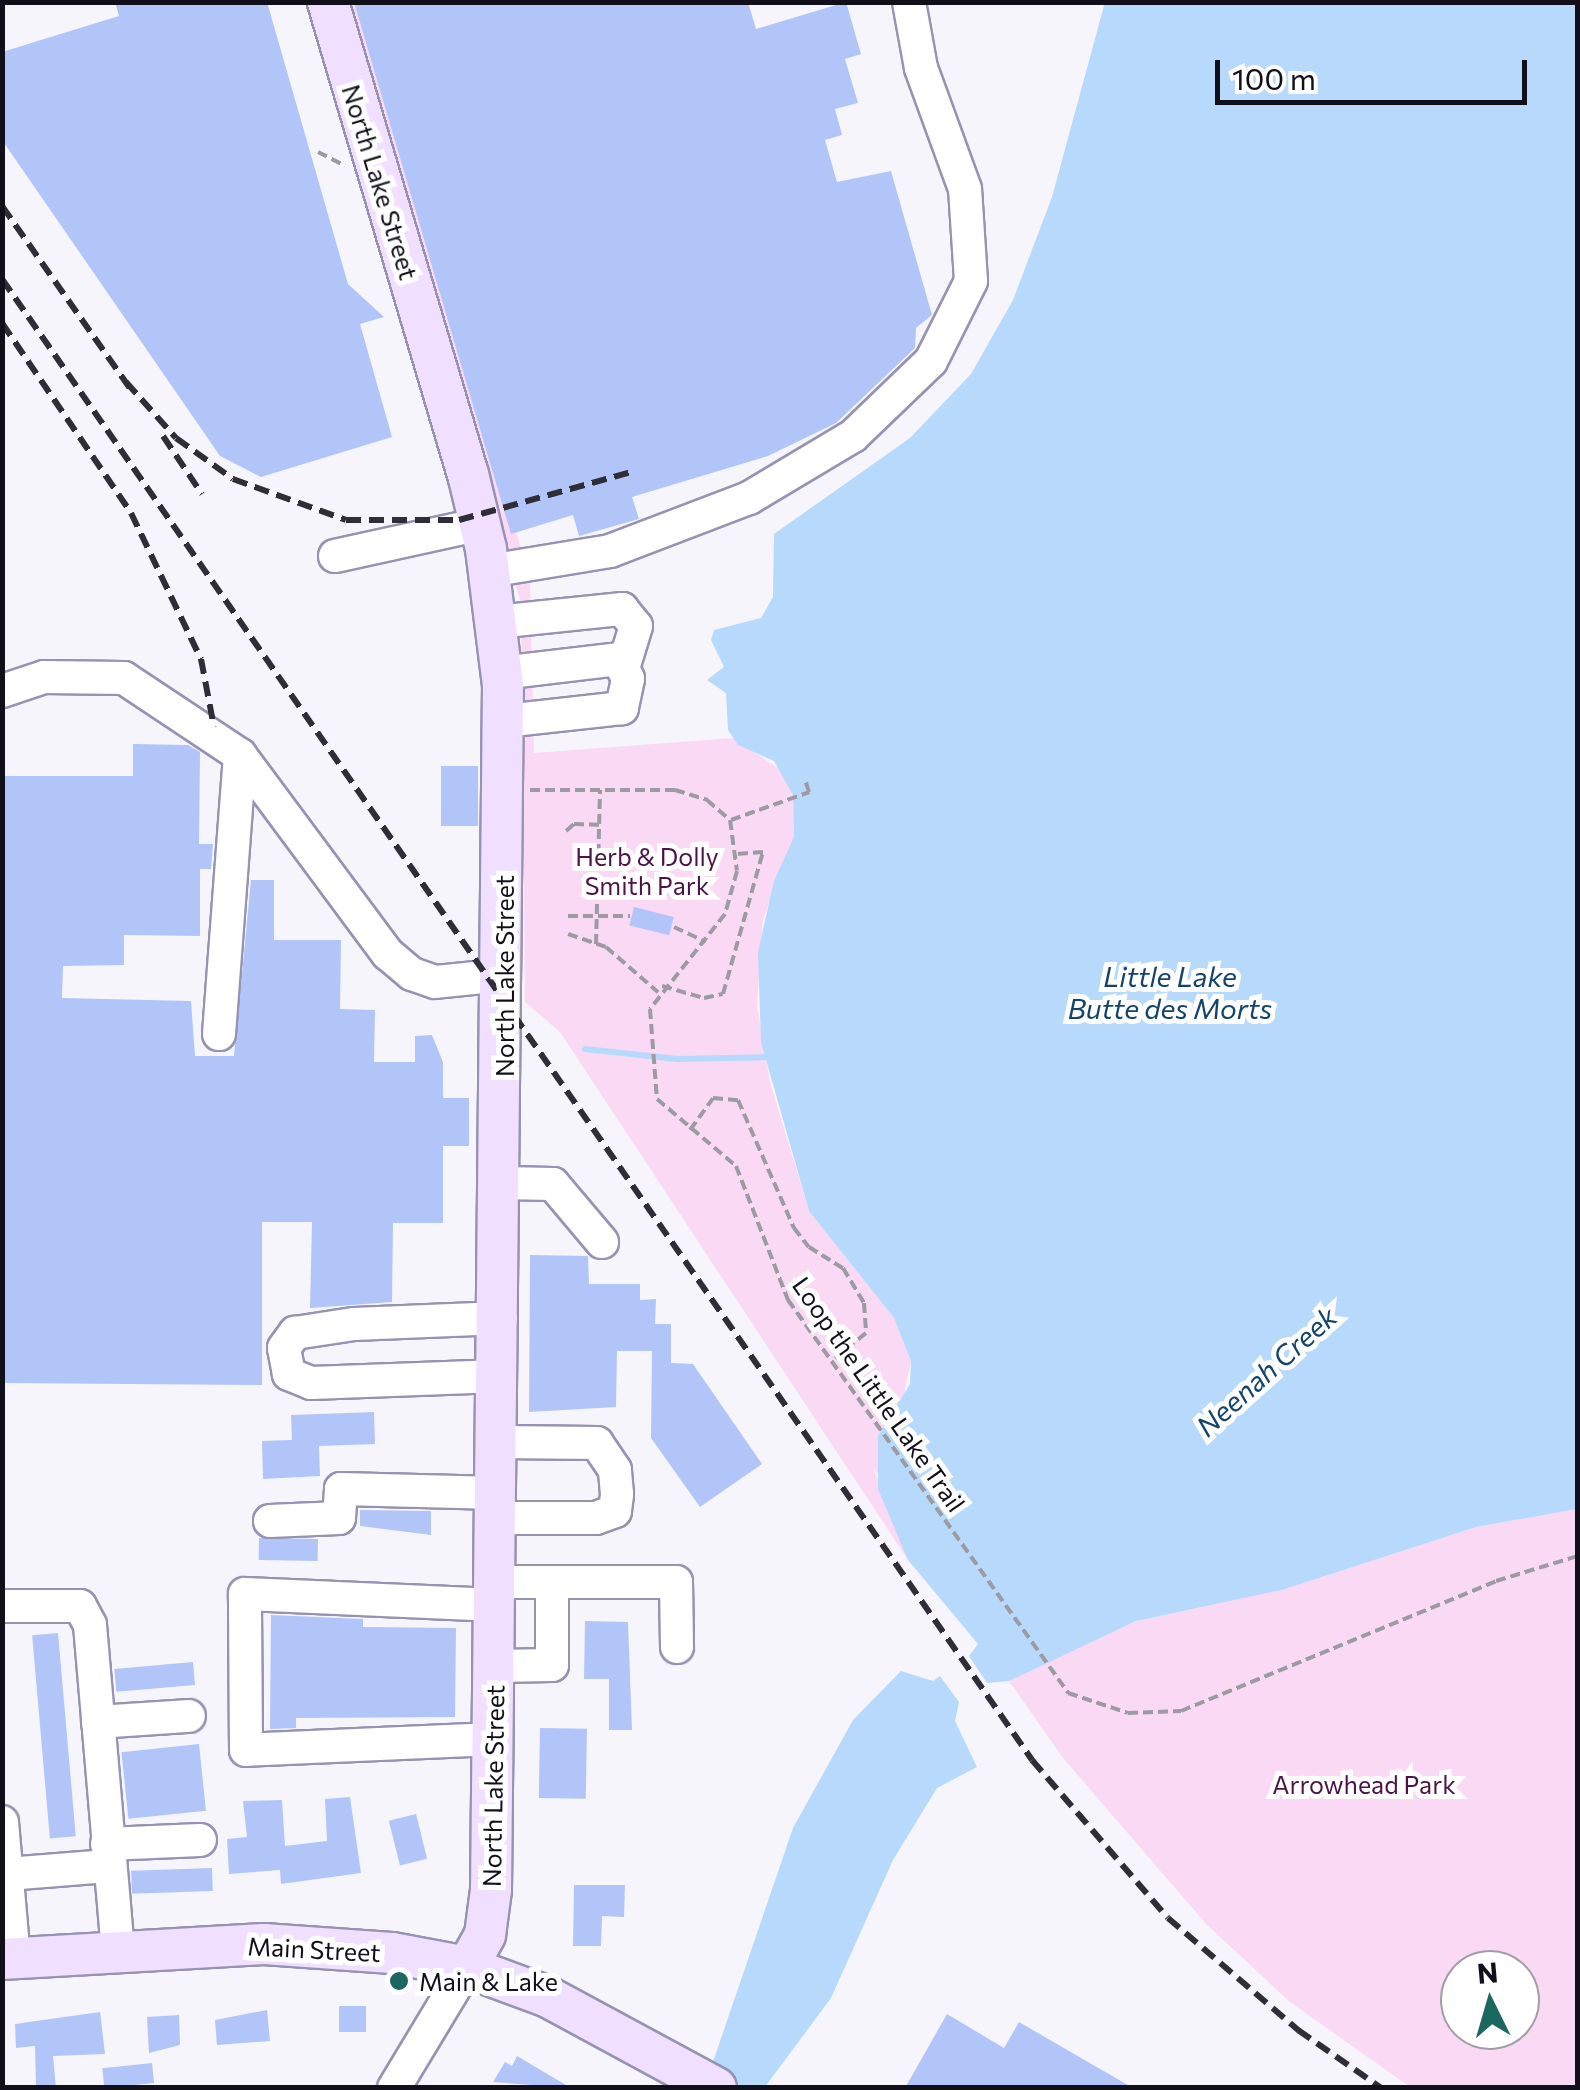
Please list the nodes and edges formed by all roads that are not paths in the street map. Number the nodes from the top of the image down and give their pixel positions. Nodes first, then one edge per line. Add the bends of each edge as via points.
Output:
1 (328, 2) edge
2 (909, 2) edge
3 (481, 524) junction
4 (335, 556) dead end
5 (489, 572) junction
6 (496, 622) junction
7 (625, 663) junction
8 (502, 672) junction
9 (2, 691) edge
10 (504, 721) junction
11 (240, 756) junction
12 (504, 974) junction
13 (219, 1034) dead end
14 (502, 1183) junction
15 (602, 1242) dead end
16 (501, 1318) junction
17 (500, 1376) junction
18 (499, 1442) junction
19 (498, 1506) junction
20 (270, 1521) dead end
21 (552, 1582) junction
22 (497, 1594) junction
23 (2, 1606) edge
24 (676, 1647) dead end
25 (496, 1666) junction
26 (189, 1716) dead end
27 (98, 1722) junction
28 (494, 1739) junction
29 (2, 1822) edge
30 (200, 1840) dead end
31 (108, 1855) junction
32 (7, 1874) junction
33 (118, 1953) junction
34 (8, 1959) edge
35 (467, 1968) junction
36 (704, 2081) edge
37 (394, 2088) edge

1 - 3 main road, North Lake Street
2 - 5 street via 921,68 964,188 971,281 931,362 854,436 749,498 610,551
3 - 4 street
3 - 5 main road, North Lake Street
5 - 6 main road, North Lake Street
6 - 7 street via 622,609 636,626
6 - 8 main road, North Lake Street
7 - 8 street
7 - 10 street via 628,703 622,708
8 - 10 main road, North Lake Street
9 - 11 street via 44,677 124,678
10 - 12 main road, North Lake Street
11 - 12 street via 388,954 412,974 435,982
11 - 13 street
12 - 14 main road, North Lake Street
14 - 15 street via 553,1184
14 - 16 main road, North Lake Street
16 - 17 main road, North Lake Street
16 - 17 street via 324,1328 294,1333 284,1348 290,1374 312,1382
17 - 18 main road, North Lake Street
18 - 19 main road, North Lake Street
18 - 19 street via 597,1443 615,1470 617,1494 614,1512 596,1518
19 - 20 street via 341,1489 340,1518
19 - 22 main road, North Lake Street
21 - 22 street
21 - 24 street via 676,1582
21 - 25 street via 552,1665
22 - 25 main road, North Lake Street
22 - 28 street via 245,1594 246,1750
23 - 27 street via 65,1604 87,1615
25 - 28 main road, North Lake Street
26 - 27 street
27 - 31 street
28 - 35 main road, North Lake Street via 489,1912
29 - 32 street
30 - 31 street
31 - 32 street
31 - 33 street
32 - 34 street
33 - 34 main road, Main Street
33 - 35 main road, Main Street via 308,1945
35 - 36 main road, Main Street via 561,2003
35 - 37 street

